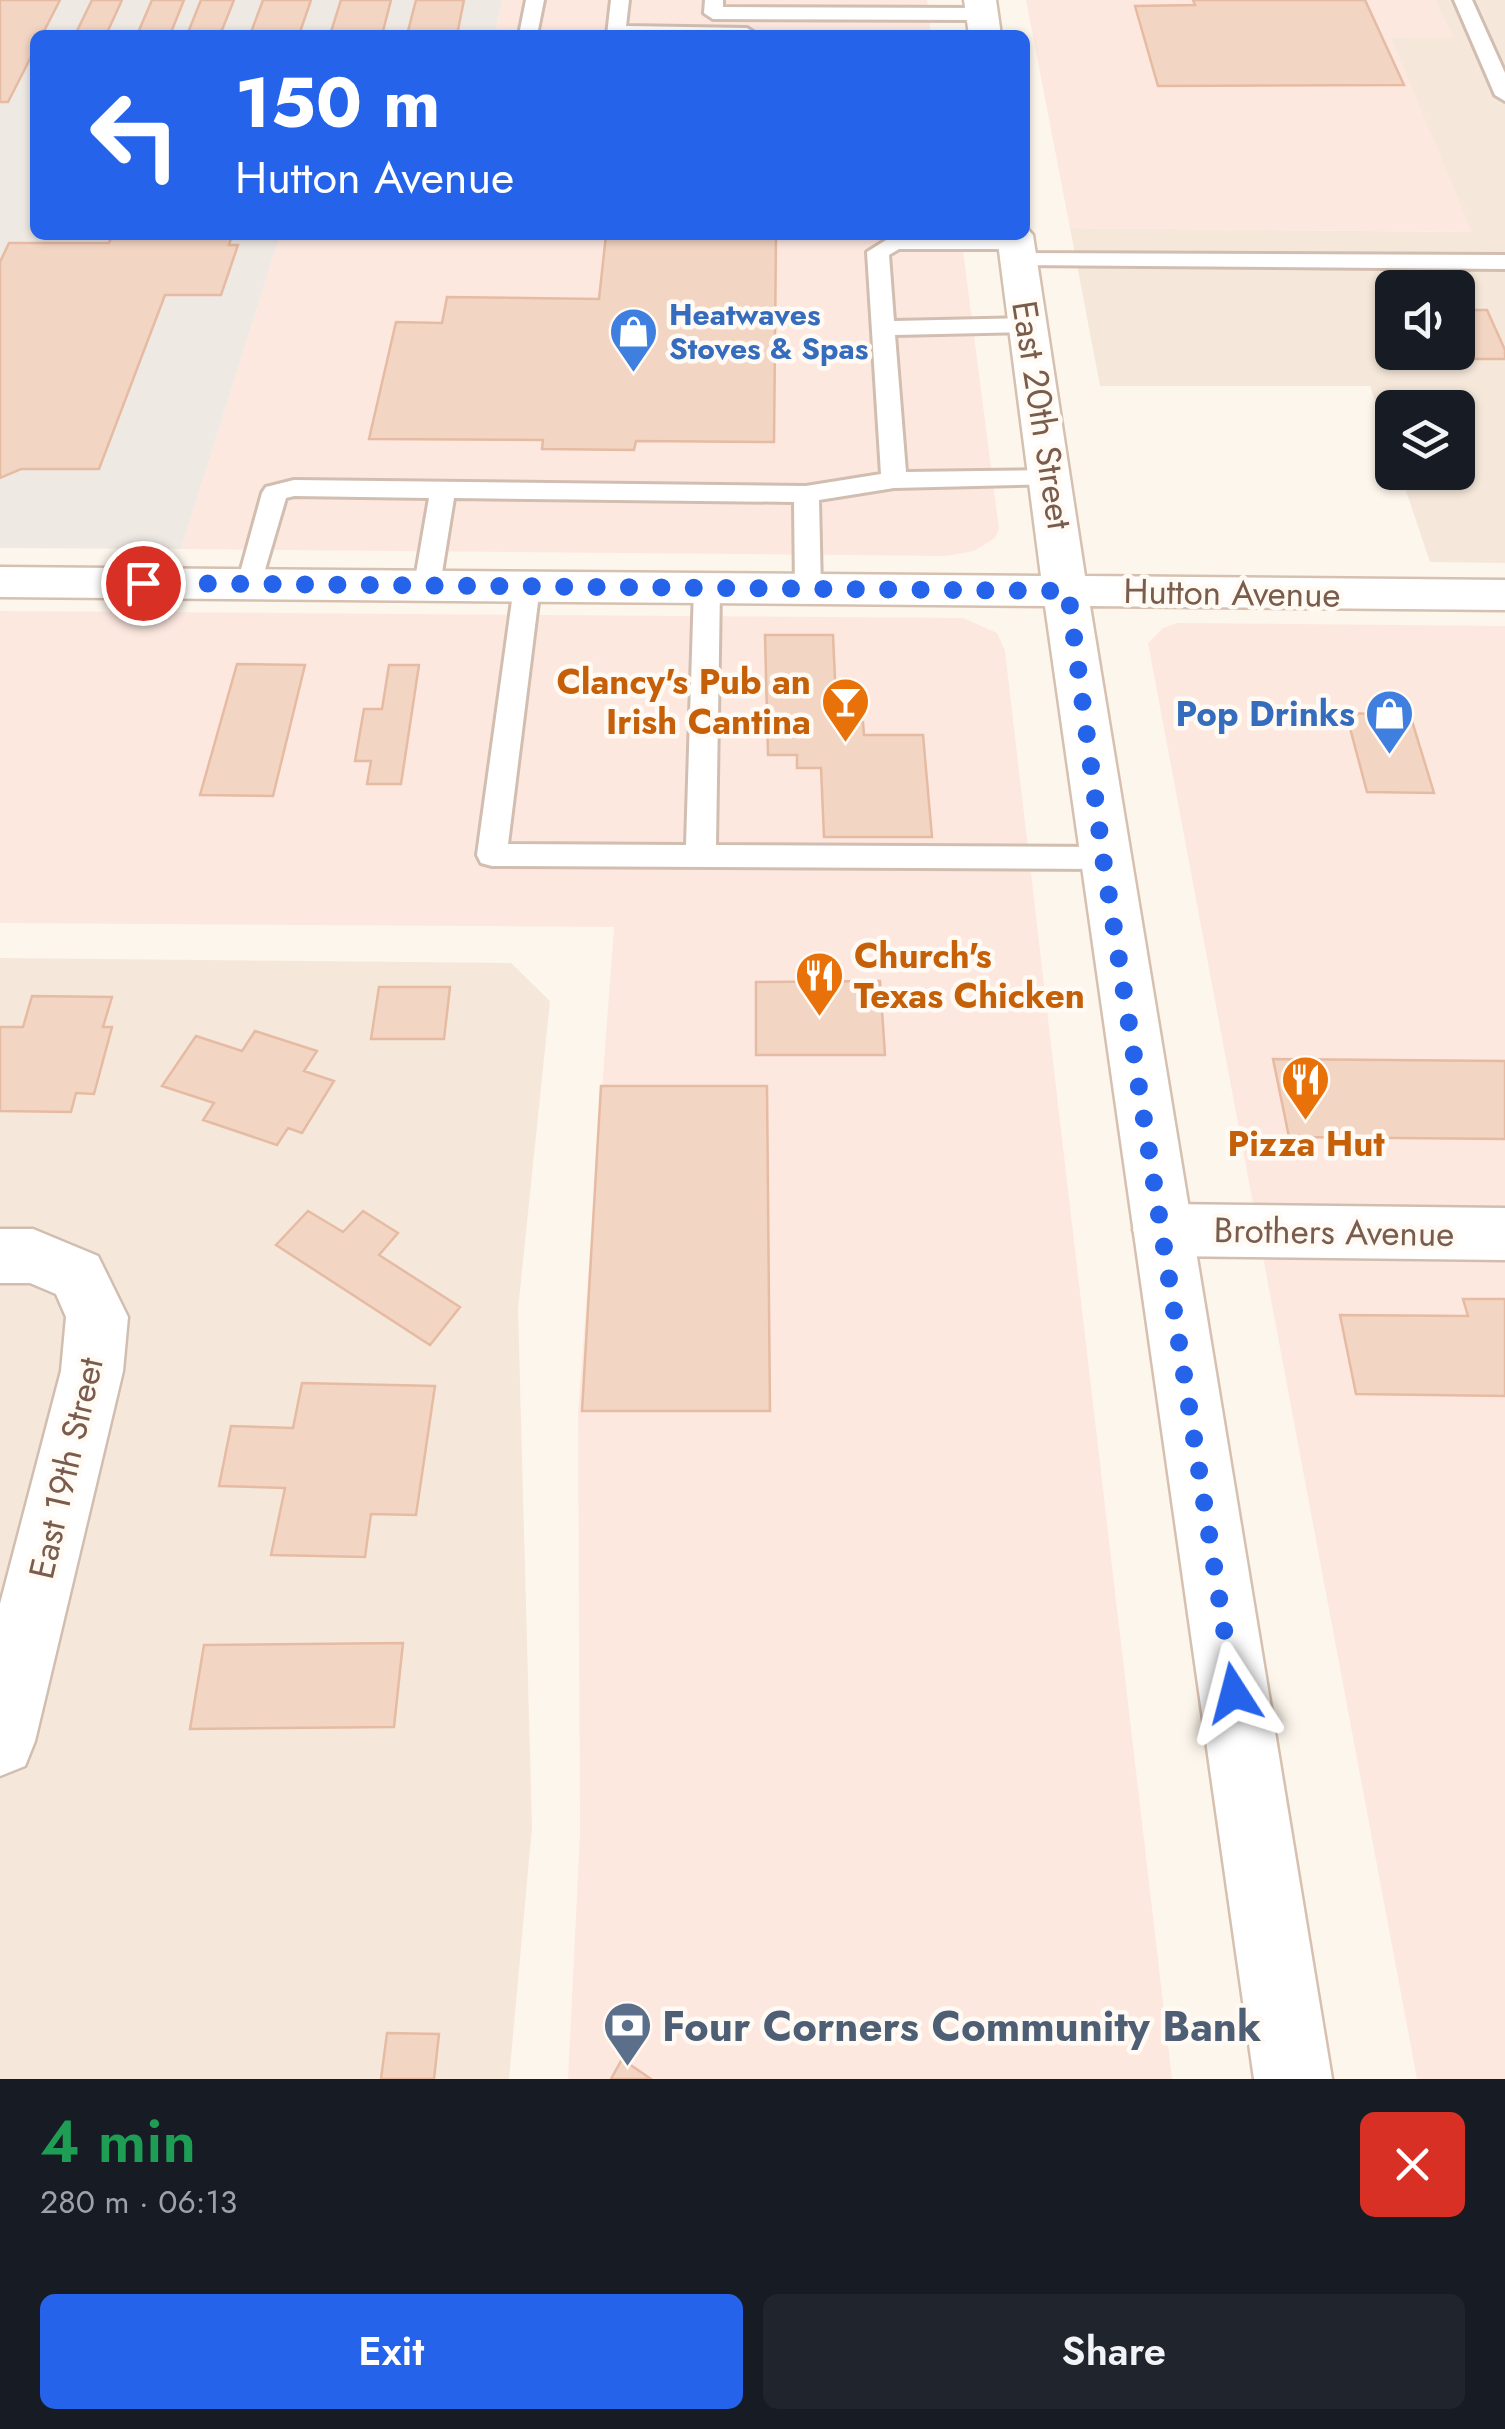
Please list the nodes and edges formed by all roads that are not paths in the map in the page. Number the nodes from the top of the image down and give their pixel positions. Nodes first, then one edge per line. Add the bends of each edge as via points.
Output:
1 (535, 0) edge
2 (620, 0) edge
3 (714, 0) edge
4 (1463, 0) edge
5 (854, 7) edge
6 (912, 7) edge
7 (763, 16) edge
8 (982, 16) edge
9 (529, 30) edge
10 (616, 30) edge
11 (649, 30) edge
12 (1505, 95) edge
13 (1016, 246) edge
14 (1505, 262) edge
15 (1028, 326) junction
16 (883, 328) junction
17 (1051, 478) junction
18 (894, 480) junction
19 (444, 490) junction
20 (806, 494) junction
21 (0, 582) edge
22 (250, 584) junction
23 (428, 586) junction
24 (527, 586) junction
25 (707, 588) junction
26 (808, 589) junction
27 (1068, 591) junction
28 (1505, 595) edge
29 (700, 856) junction
30 (1103, 858) junction
31 (1162, 1230) junction
32 (1505, 1234) edge
33 (0, 1256) edge
34 (0, 1741) edge
35 (1293, 2079) edge

1 - 9 lane
2 - 10 lane
3 - 7 lane via 714,13
4 - 12 lane
5 - 6 lane
5 - 7 lane
6 - 8 lane
7 - 11 lane
13 - 14 lane
13 - 15 main road, East 20th Street
13 - 16 lane via 894,242 878,252
15 - 16 lane
15 - 17 main road, East 20th Street
16 - 18 lane
17 - 18 lane
17 - 27 main road, East 20th Street
18 - 20 lane
19 - 20 lane
19 - 22 lane via 275,492
19 - 23 lane
20 - 26 lane
21 - 22 main road, Hutton Avenue
22 - 23 main road, Hutton Avenue
23 - 24 main road, Hutton Avenue
24 - 25 main road, Hutton Avenue
24 - 29 lane via 492,855
25 - 26 main road, Hutton Avenue
25 - 29 lane
26 - 27 main road, Hutton Avenue
27 - 28 main road, Hutton Avenue
27 - 30 main road, East 20th Street
29 - 30 lane
30 - 31 main road, East 20th Street
31 - 32 main road, Brothers Avenue
31 - 35 main road, East 20th Street
33 - 34 main road, East 19th Street via 33,1256 77,1275 97,1317 92,1370

